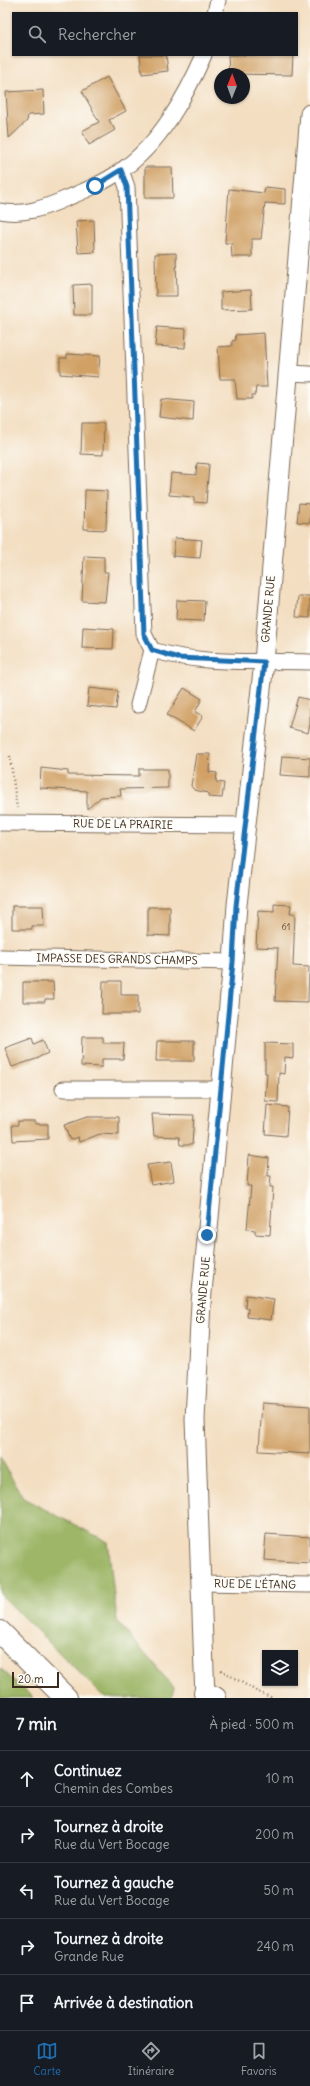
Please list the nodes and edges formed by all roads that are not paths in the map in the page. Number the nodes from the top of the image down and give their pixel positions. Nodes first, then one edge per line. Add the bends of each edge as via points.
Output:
1 (218, 0) edge
2 (215, 12) edge
3 (204, 56) edge
4 (310, 114) edge
5 (121, 170) junction
6 (5, 212) edge
7 (288, 373) junction
8 (310, 374) edge
9 (152, 650) junction
10 (264, 662) junction
11 (310, 662) edge
12 (138, 705) dead end
13 (0, 823) edge
14 (246, 825) junction
15 (0, 957) edge
16 (233, 962) junction
17 (63, 1089) dead end
18 (221, 1089) junction
19 (200, 1583) junction
20 (310, 1585) edge
21 (0, 1632) edge
22 (208, 1696) edge
23 (66, 1698) edge

1 - 2 street
3 - 5 street via 176,110 149,145
4 - 7 street, GRANDE RUE
5 - 6 street via 95,186 59,202 28,212
5 - 9 street via 127,187 144,634
7 - 8 street
7 - 10 street, GRANDE RUE
9 - 10 street via 178,658
9 - 12 street
10 - 11 street
10 - 14 street, GRANDE RUE
13 - 14 street, RUE DE LA PRAIRIE
14 - 16 street, GRANDE RUE via 236,906
15 - 16 street, IMPASSE DES GRANDS CHAMPS
16 - 18 street, GRANDE RUE
17 - 18 street
18 - 19 street, GRANDE RUE via 201,1303 195,1419
19 - 20 street, RUE DE L'ÉTANG
19 - 22 street, GRANDE RUE via 202,1656
21 - 23 main road

